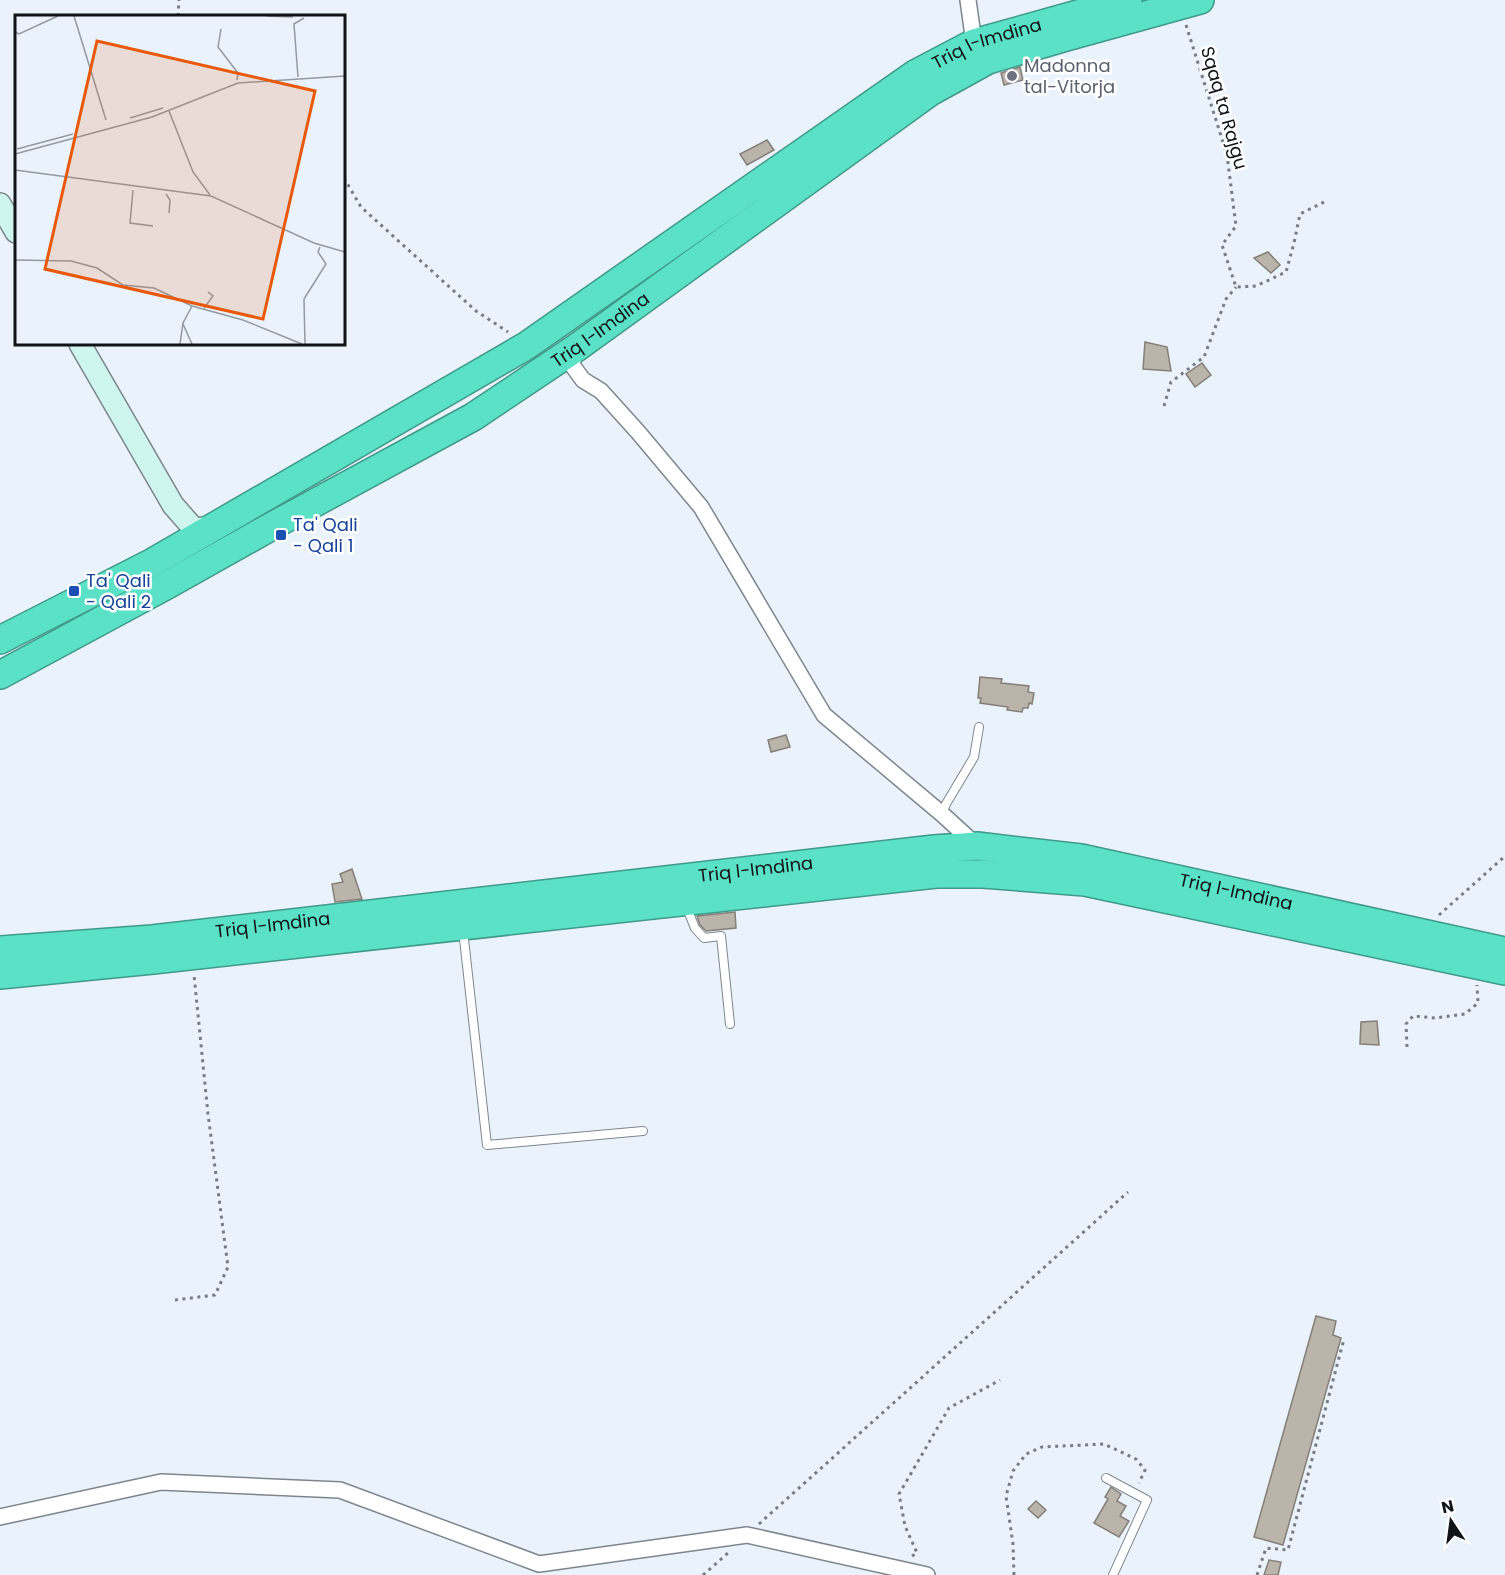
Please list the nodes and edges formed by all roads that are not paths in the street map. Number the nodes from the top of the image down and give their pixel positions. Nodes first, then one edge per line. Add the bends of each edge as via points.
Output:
1 (968, 0) edge
2 (1128, 0) edge
3 (1189, 3) edge
4 (974, 42) junction
5 (0, 204) edge
6 (15, 230) edge
7 (81, 345) edge
8 (576, 348) junction
9 (173, 505) junction
10 (216, 527) junction
11 (170, 551) junction
12 (0, 640) edge
13 (0, 675) edge
14 (979, 727) dead end
15 (942, 814) junction
16 (977, 846) junction
17 (685, 902) junction
18 (462, 926) junction
19 (0, 950) edge
20 (1505, 951) edge
21 (1505, 971) edge
22 (0, 975) edge
23 (730, 1024) dead end
24 (643, 1131) dead end
25 (1106, 1478) dead end
26 (0, 1517) edge
27 (927, 1575) edge
28 (1113, 1575) edge

1 - 4 street
2 - 4 highway, Triq l-Imdina
3 - 8 highway, Triq l-Imdina via 988,60 930,92
4 - 10 highway, Triq l-Imdina via 915,74 526,346
5 - 6 main road
7 - 9 main road
8 - 13 highway, Triq l-Imdina via 473,417
8 - 15 street via 572,365 584,381 601,391 701,507 824,715
9 - 10 main road via 194,529
9 - 11 main road via 177,536
10 - 11 highway, Triq l-Imdina
11 - 12 highway, Triq l-Imdina
14 - 15 lane via 974,757
15 - 16 street
16 - 19 highway, Triq l-Imdina via 152,939
16 - 20 highway, Triq l-Imdina via 1081,858
17 - 18 highway, Triq l-Imdina
17 - 21 highway, Triq l-Imdina via 936,874 1040,878 1085,882
17 - 23 lane via 695,928 704,938 721,936
18 - 22 highway, Triq l-Imdina
18 - 24 lane via 488,1145
25 - 28 lane via 1147,1500
26 - 27 street via 160,1482 340,1490 539,1564 747,1535

